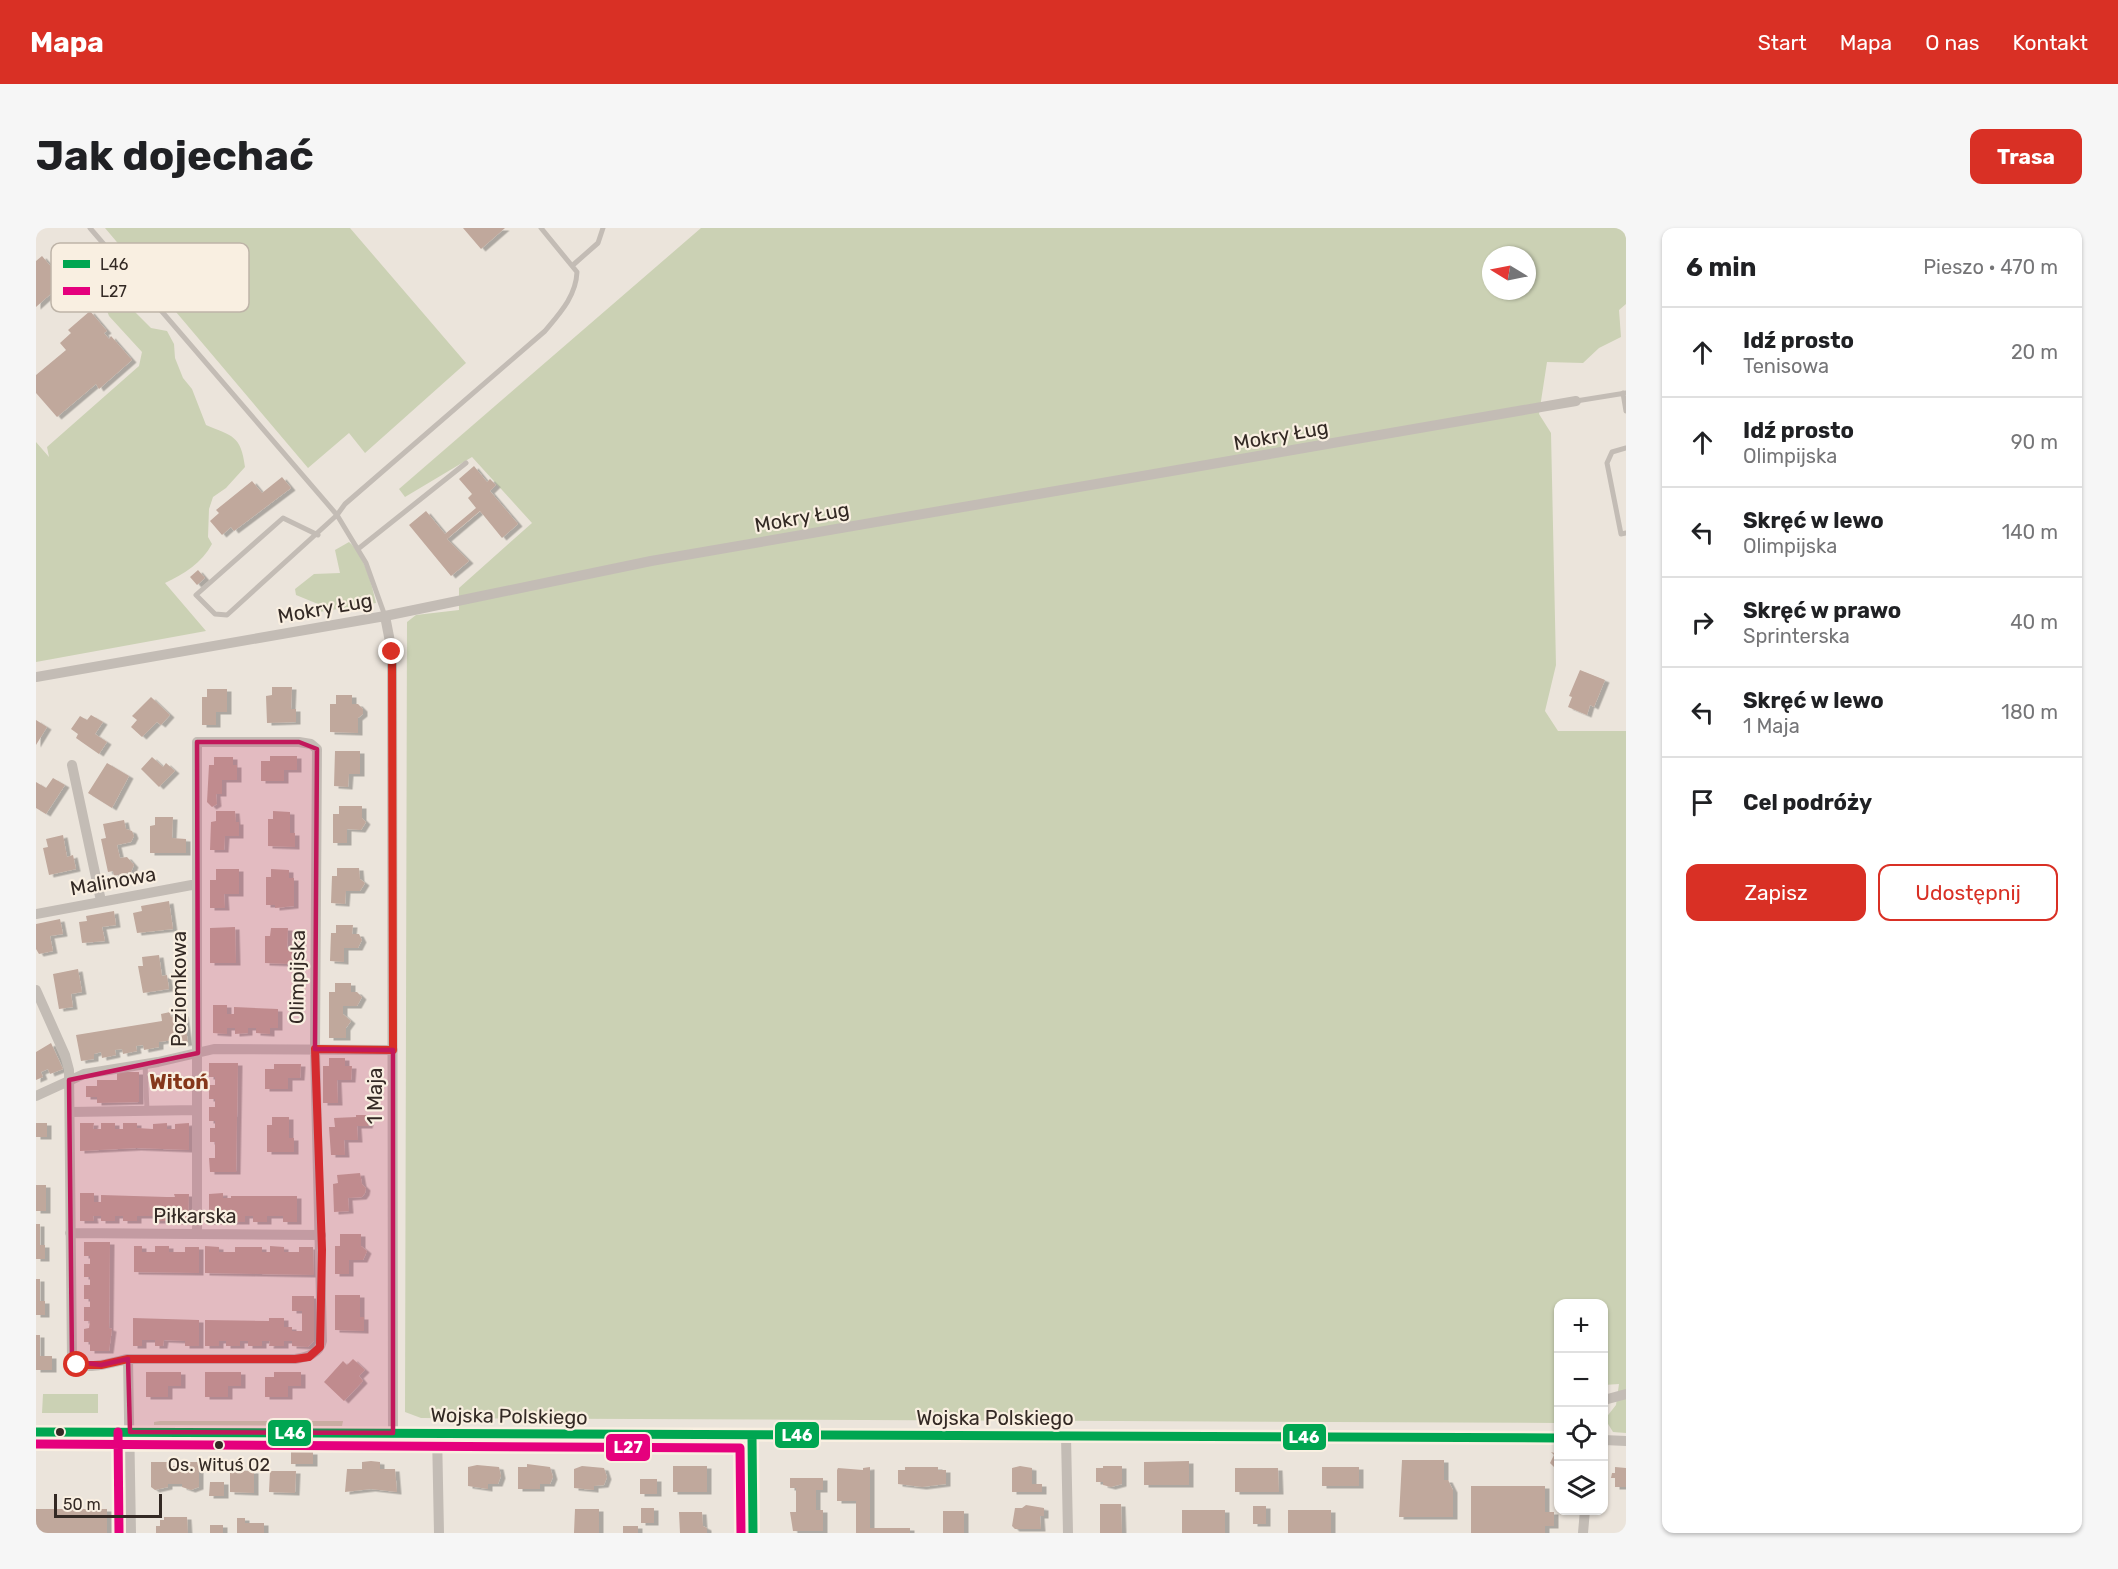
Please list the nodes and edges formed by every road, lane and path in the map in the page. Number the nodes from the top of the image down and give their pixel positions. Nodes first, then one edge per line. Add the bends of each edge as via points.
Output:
1 (90, 228) edge
2 (541, 228) edge
3 (603, 228) edge
4 (103, 243) edge
5 (573, 265) junction
6 (162, 312) edge
7 (1624, 393) edge
8 (1576, 401) joint
9 (1626, 411) edge
10 (1626, 448) edge
11 (466, 463) dead end
12 (337, 515) junction
13 (1626, 532) edge
14 (318, 535) junction
15 (358, 549) junction
16 (385, 616) junction
17 (36, 677) edge
18 (196, 742) joint
19 (72, 765) dead end
20 (197, 884) junction
21 (101, 901) junction
22 (36, 914) edge
23 (36, 990) edge
24 (315, 1049) junction
25 (393, 1050) junction
26 (198, 1053) junction
27 (146, 1064) junction
28 (69, 1080) junction
29 (36, 1095) edge
30 (147, 1110) junction
31 (197, 1110) junction
32 (70, 1112) junction
33 (70, 1233) junction
34 (197, 1234) junction
35 (321, 1235) junction
36 (128, 1359) junction
37 (1626, 1394) edge
38 (1608, 1399) edge
39 (36, 1432) edge
40 (130, 1432) junction
41 (393, 1432) junction
42 (437, 1433) junction
43 (752, 1436) junction
44 (1066, 1436) junction
45 (1554, 1438) edge
46 (1608, 1440) edge
47 (1626, 1441) edge
48 (1585, 1515) edge
49 (131, 1533) edge
50 (439, 1533) edge
51 (753, 1533) edge
52 (1068, 1533) edge
53 (1583, 1533) edge

1 - 4 lane
2 - 5 lane
3 - 5 lane via 598,243
5 - 12 lane via 577,272 575,288 546,331
6 - 12 lane
7 - 8 lane
7 - 9 lane
8 - 16 street, Mokry Ług via 651,561
10 - 13 lane via 1612,452 1607,463 1620,534
11 - 15 lane
12 - 14 lane
12 - 15 lane
14 - 14 lane via 227,615 215,614 196,595 283,518
15 - 16 lane
16 - 17 street, Mokry Ług
16 - 25 street, 1 Maja via 392,652
18 - 20 street, Poziomkowa
18 - 24 street, Olimpijska via 299,742 311,744 317,750
19 - 21 street
20 - 21 street, Malinowa
20 - 26 street, Poziomkowa
21 - 22 street, Malinowa
23 - 28 street via 65,1055
24 - 25 street
24 - 26 street via 214,1049
24 - 35 street, Olimpijska
25 - 41 street, 1 Maja
26 - 27 street
26 - 31 street, Poziomkowa
27 - 28 street
27 - 30 lane
28 - 29 street
28 - 32 street
30 - 31 street
30 - 32 street
31 - 34 street, Poziomkowa
32 - 33 street
33 - 34 street, Piłkarska
33 - 36 street via 72,1361 77,1365 101,1365
34 - 35 street, Piłkarska
35 - 36 street, Olimpijska via 322,1341 309,1357
36 - 40 street
37 - 38 street
39 - 40 street, Wojska Polskiego
40 - 41 street, Wojska Polskiego
40 - 49 street
41 - 42 street, Wojska Polskiego
42 - 43 street, Wojska Polskiego
42 - 50 street
43 - 44 street, Wojska Polskiego
43 - 51 street
44 - 45 street, Wojska Polskiego
44 - 52 street
46 - 47 street
48 - 53 street

